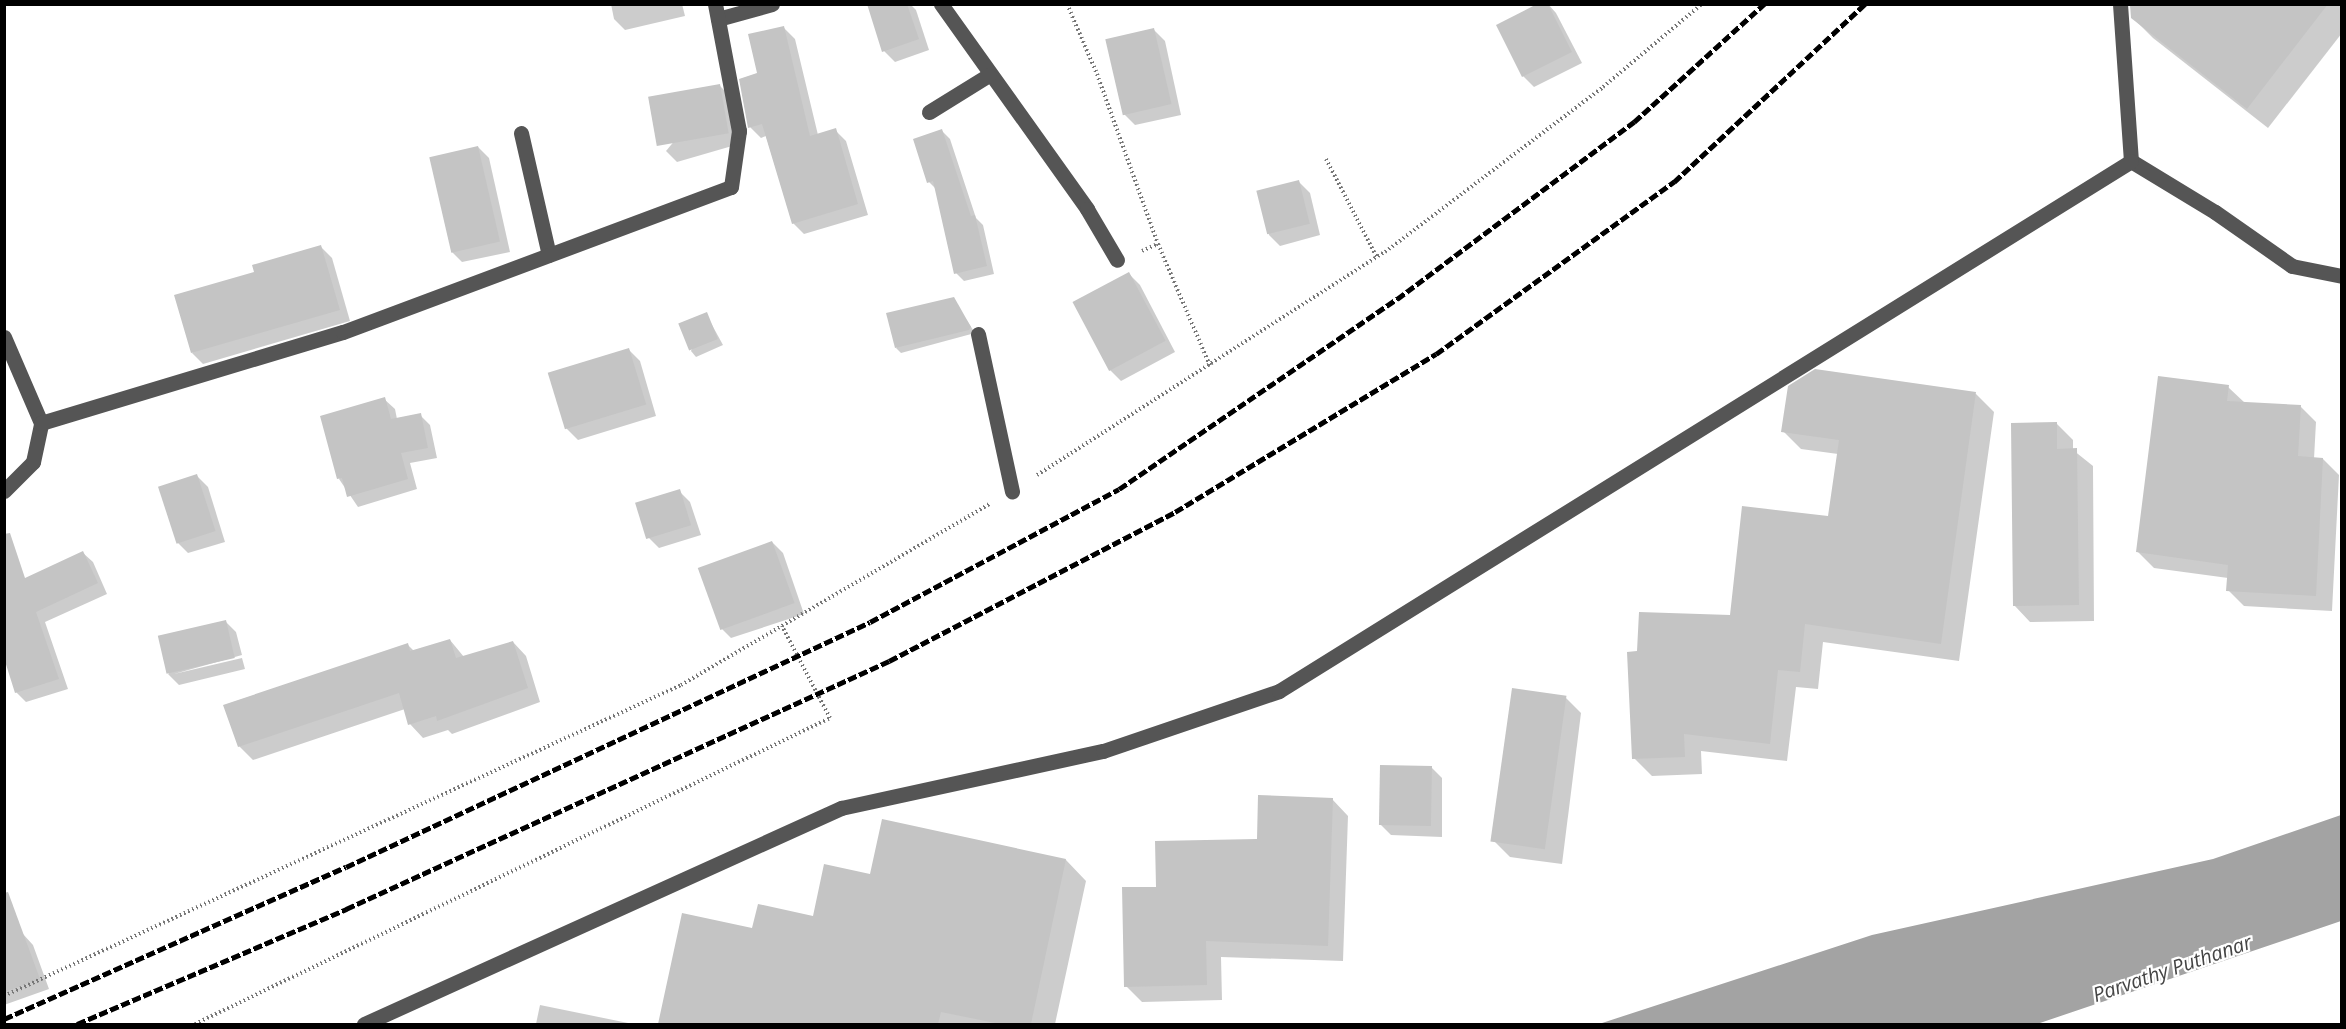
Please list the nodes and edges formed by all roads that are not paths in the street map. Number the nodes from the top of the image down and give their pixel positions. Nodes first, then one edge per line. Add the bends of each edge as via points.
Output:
1 (772, 4) edge
2 (941, 4) edge
3 (2120, 4) edge
4 (717, 12) edge
5 (989, 75) junction
6 (929, 112) dead end
7 (521, 133) dead end
8 (2131, 162) junction
9 (549, 255) junction
10 (1117, 260) dead end
11 (2342, 276) edge
12 (978, 334) dead end
13 (4, 337) edge
14 (41, 423) junction
15 (4, 491) edge
16 (1012, 491) road end
17 (364, 1024) edge

1 - 4 street
2 - 5 street
3 - 8 street
4 - 9 street via 740,131 731,187
5 - 6 street
5 - 10 street via 1087,209
7 - 9 street
8 - 11 street via 2215,212 2292,266
8 - 17 street via 1280,692 1102,751 841,808
9 - 14 street via 342,332
12 - 16 street
13 - 14 street
14 - 15 street via 33,462

